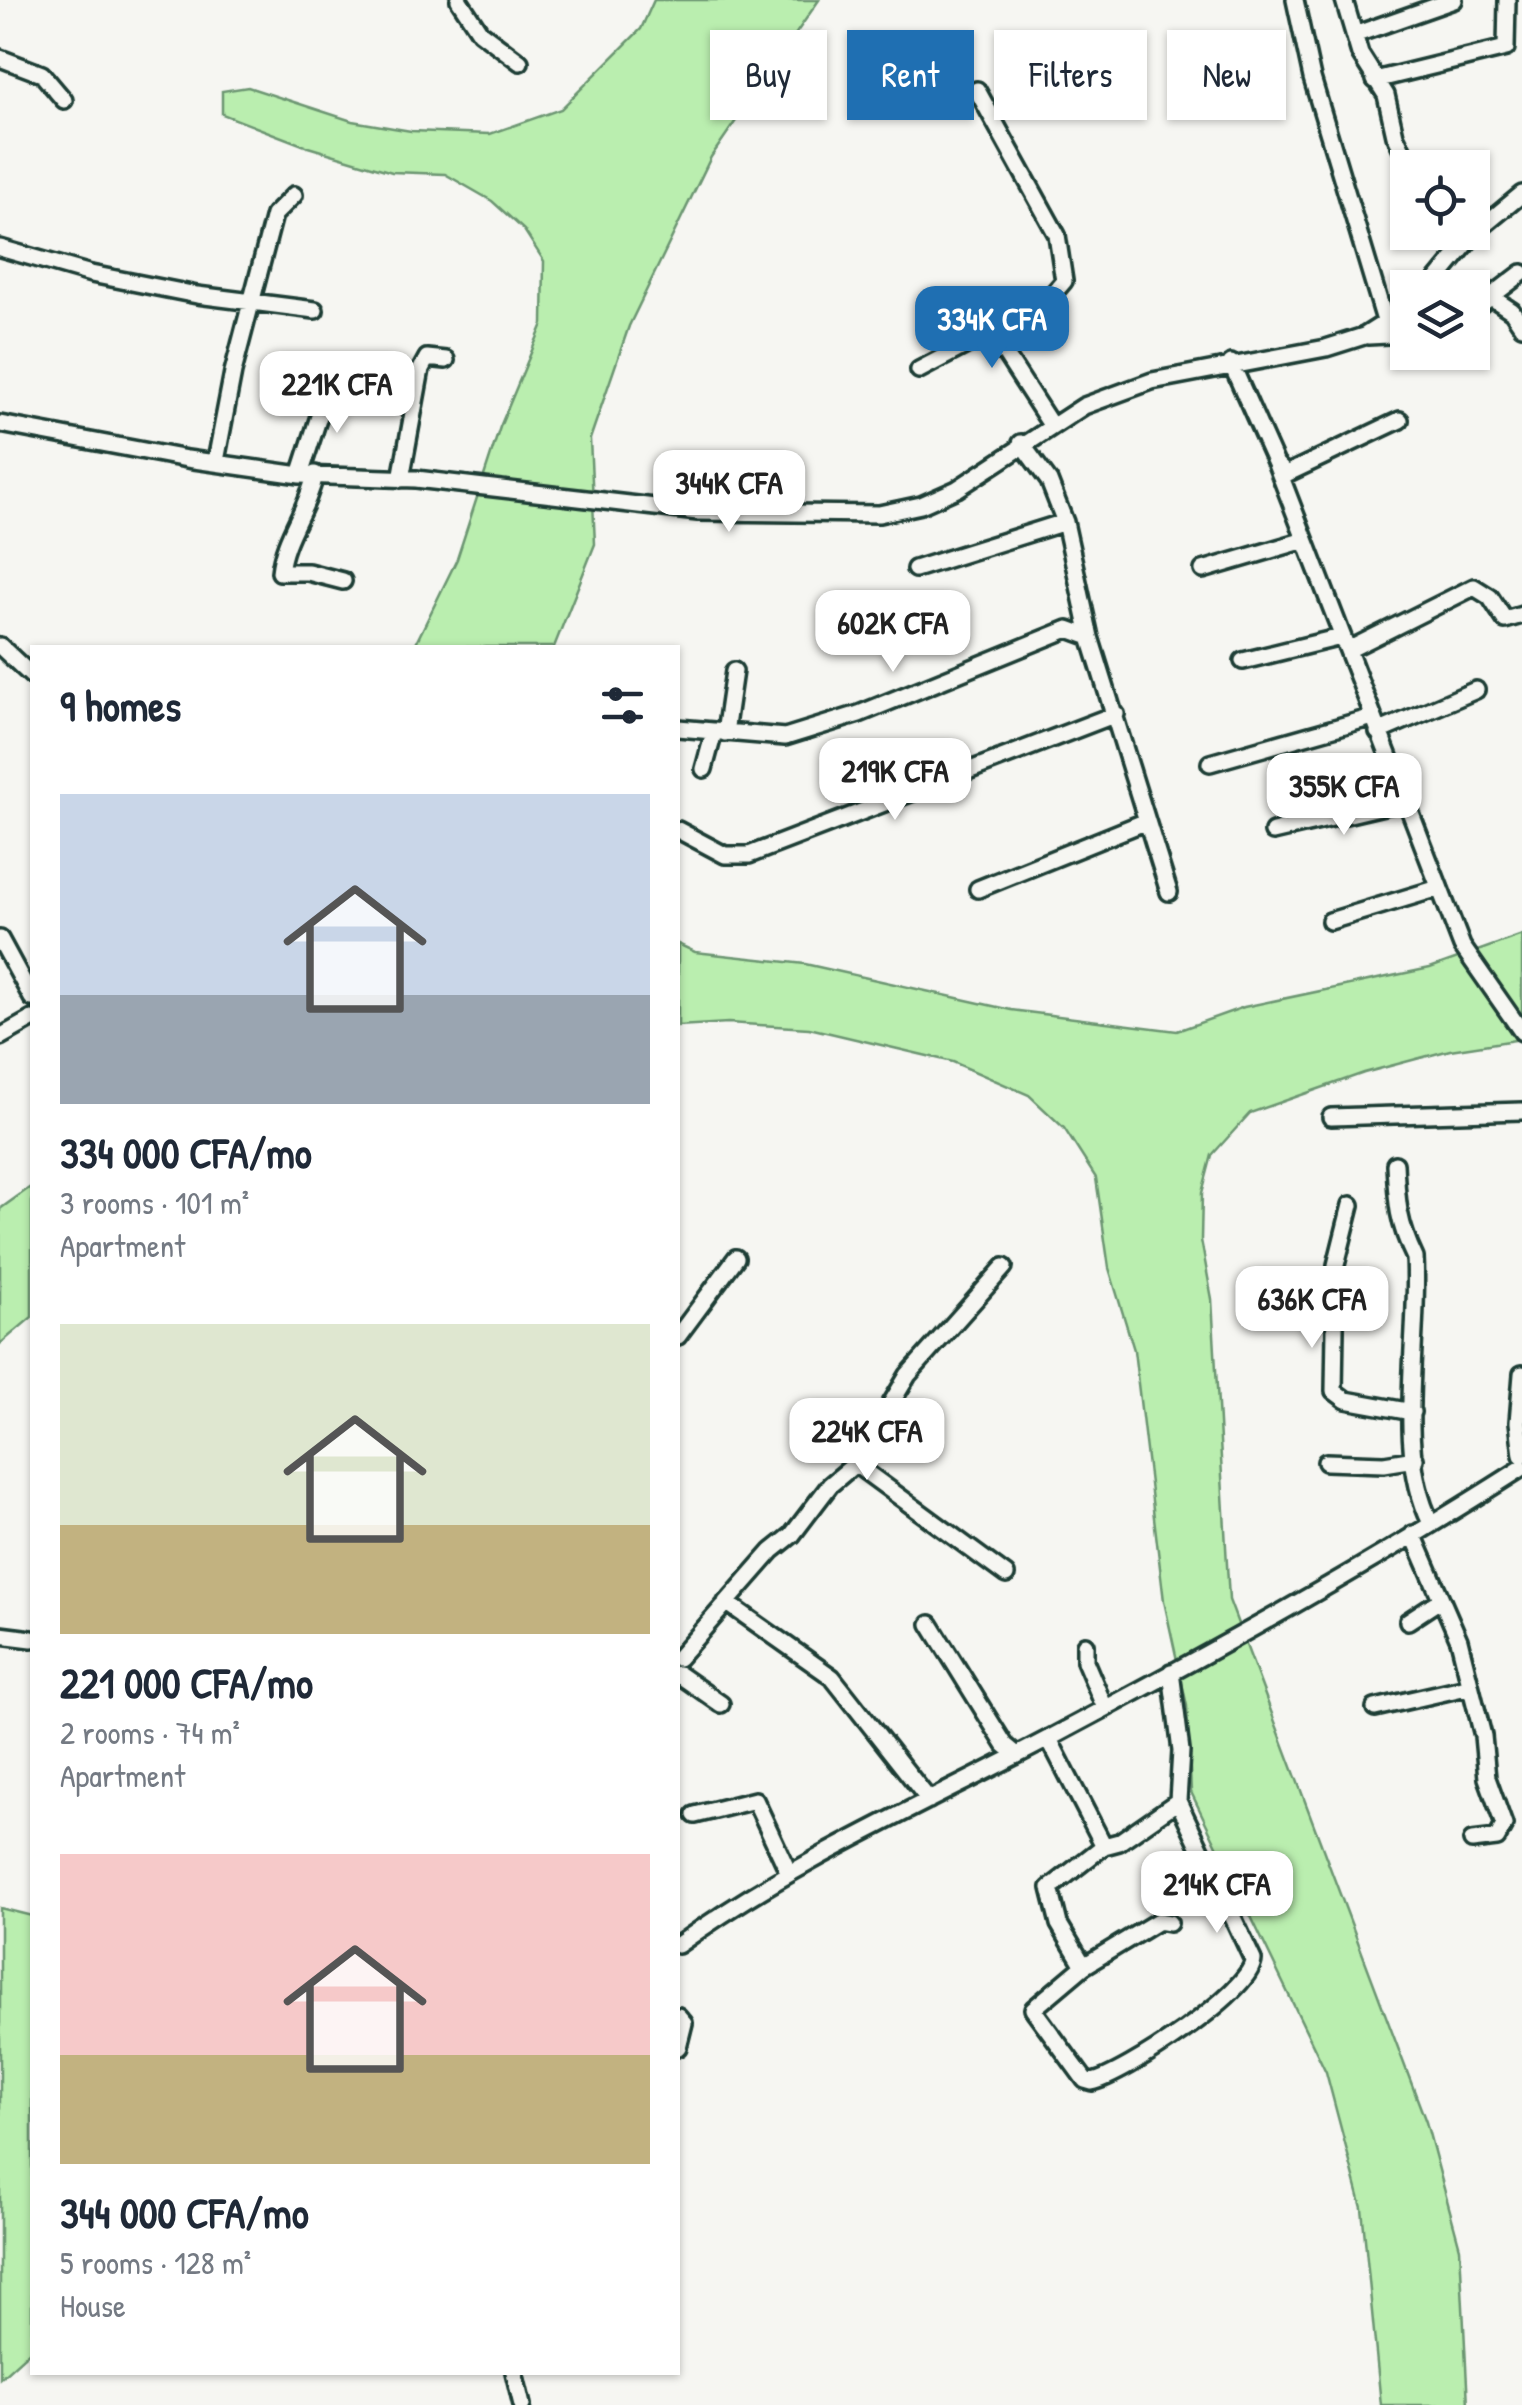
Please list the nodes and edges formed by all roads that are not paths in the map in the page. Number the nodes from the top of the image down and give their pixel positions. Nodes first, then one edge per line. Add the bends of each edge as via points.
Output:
1 (459, 0) edge
2 (1295, 0) edge
3 (1344, 0) edge
4 (1454, 0) edge
5 (1507, 0) edge
6 (1354, 36) junction
7 (0, 58) edge
8 (520, 62) dead end
9 (1374, 80) junction
10 (978, 90) dead end
11 (64, 100) dead end
12 (1402, 150) edge
13 (294, 194) dead end
14 (1522, 194) edge
15 (0, 248) edge
16 (1445, 270) edge
17 (1522, 273) edge
18 (1494, 299) junction
19 (252, 300) junction
20 (1490, 301) edge
21 (315, 310) dead end
22 (1390, 321) edge
23 (1386, 324) junction
24 (1522, 326) edge
25 (983, 333) junction
26 (1390, 335) edge
27 (1364, 336) junction
28 (446, 360) dead end
29 (1231, 364) junction
30 (919, 370) dead end
31 (322, 390) dead end
32 (1400, 420) dead end
33 (0, 424) edge
34 (1051, 425) junction
35 (1021, 443) junction
36 (216, 460) junction
37 (1276, 464) junction
38 (308, 475) junction
39 (401, 479) junction
40 (1066, 522) junction
41 (1304, 540) junction
42 (915, 569) dead end
43 (1204, 570) dead end
44 (343, 581) dead end
45 (1522, 615) edge
46 (1090, 637) junction
47 (1342, 640) junction
48 (0, 646) edge
49 (1243, 660) dead end
50 (734, 671) dead end
51 (30, 674) edge
52 (1476, 690) dead end
53 (1116, 714) junction
54 (1376, 725) junction
55 (680, 728) edge
56 (720, 732) junction
57 (1210, 763) dead end
58 (704, 768) dead end
59 (1405, 801) junction
60 (1148, 821) junction
61 (680, 831) edge
62 (1273, 832) dead end
63 (1439, 888) junction
64 (978, 889) dead end
65 (1169, 892) dead end
66 (1330, 922) dead end
67 (0, 940) edge
68 (30, 994) edge
69 (30, 1020) edge
70 (1522, 1032) edge
71 (0, 1036) edge
72 (1522, 1111) edge
73 (1331, 1117) dead end
74 (1395, 1164) dead end
75 (1351, 1205) dead end
76 (736, 1258) dead end
77 (1004, 1266) dead end
78 (680, 1333) edge
79 (1522, 1374) edge
80 (1412, 1412) junction
81 (1522, 1456) edge
82 (1415, 1459) junction
83 (1326, 1462) dead end
84 (855, 1464) junction
85 (1522, 1468) edge
86 (1431, 1523) junction
87 (1413, 1534) junction
88 (1006, 1574) dead end
89 (1440, 1600) junction
90 (726, 1602) junction
91 (1408, 1621) dead end
92 (930, 1624) dead end
93 (0, 1635) edge
94 (30, 1639) edge
95 (1085, 1645) dead end
96 (680, 1656) edge
97 (1171, 1672) junction
98 (680, 1675) edge
99 (1467, 1687) junction
100 (720, 1704) dead end
101 (1105, 1708) junction
102 (1375, 1708) dead end
103 (1049, 1739) junction
104 (1017, 1755) junction
105 (930, 1800) junction
106 (1178, 1801) junction
107 (694, 1815) dead end
108 (1472, 1841) dead end
109 (1104, 1846) junction
110 (789, 1873) junction
111 (1169, 1923) dead end
112 (680, 1944) edge
113 (1084, 1966) junction
114 (680, 2018) edge
115 (680, 2044) edge
116 (515, 2375) edge
117 (522, 2405) edge

1 - 8 street via 480,32
2 - 23 street
3 - 6 street
4 - 6 street
5 - 9 street via 1506,48
6 - 9 street
7 - 11 street via 42,74
9 - 12 street via 1386,95
10 - 25 street via 1058,236 1064,282
13 - 19 street via 274,215
14 - 16 street via 1477,231
15 - 19 street via 91,274
17 - 18 street
18 - 20 street
18 - 24 street
19 - 21 street
19 - 36 street
22 - 23 street
23 - 27 street
25 - 30 street
25 - 34 street via 997,336
26 - 27 street
27 - 29 street
28 - 39 street via 427,358 422,368
29 - 34 street via 1152,381
29 - 37 street
31 - 38 street
32 - 37 street via 1286,474
33 - 36 street
34 - 35 street
35 - 39 street via 957,489 879,514 698,512
35 - 40 street via 1049,481
36 - 38 street
37 - 41 street
38 - 39 street
38 - 44 street via 303,513 282,552 280,572
40 - 42 street
40 - 46 street
41 - 43 street
41 - 47 street
45 - 47 street via 1505,620 1474,587 1352,648
46 - 53 street
46 - 56 street via 1068,628 859,714 784,737
47 - 49 street
47 - 54 street
48 - 51 street
50 - 56 street
52 - 54 street
53 - 60 street
53 - 61 street via 749,855 726,855
54 - 57 street
54 - 59 street
55 - 56 street
56 - 58 street
59 - 62 street
59 - 63 street
60 - 64 street
60 - 65 street
63 - 66 street
63 - 70 street via 1462,946
67 - 68 street
69 - 71 street
72 - 73 street
74 - 80 street via 1397,1215 1415,1258
75 - 80 street via 1336,1265 1334,1391 1346,1400
76 - 78 street
77 - 84 street via 908,1375
79 - 81 street
80 - 82 street
82 - 83 street
82 - 86 street via 1421,1504
84 - 88 street
84 - 90 street
85 - 86 street
86 - 87 street
87 - 89 street
87 - 97 street
89 - 91 street
89 - 99 street via 1459,1640
90 - 96 street
90 - 105 street via 832,1676
92 - 104 street
93 - 94 street
95 - 101 street
97 - 101 street
97 - 106 street
98 - 100 street
99 - 102 street
99 - 108 street via 1504,1825 1497,1838
101 - 103 street
103 - 104 street
103 - 109 street
104 - 105 street
105 - 110 street
106 - 109 street
106 - 113 street via 1253,1960 1252,1972 1190,2026 1092,2082 1033,2009
107 - 110 street via 755,1800
109 - 113 street via 1050,1888 1059,1924
110 - 112 street
111 - 113 street via 1158,1921
114 - 115 street
116 - 117 street

